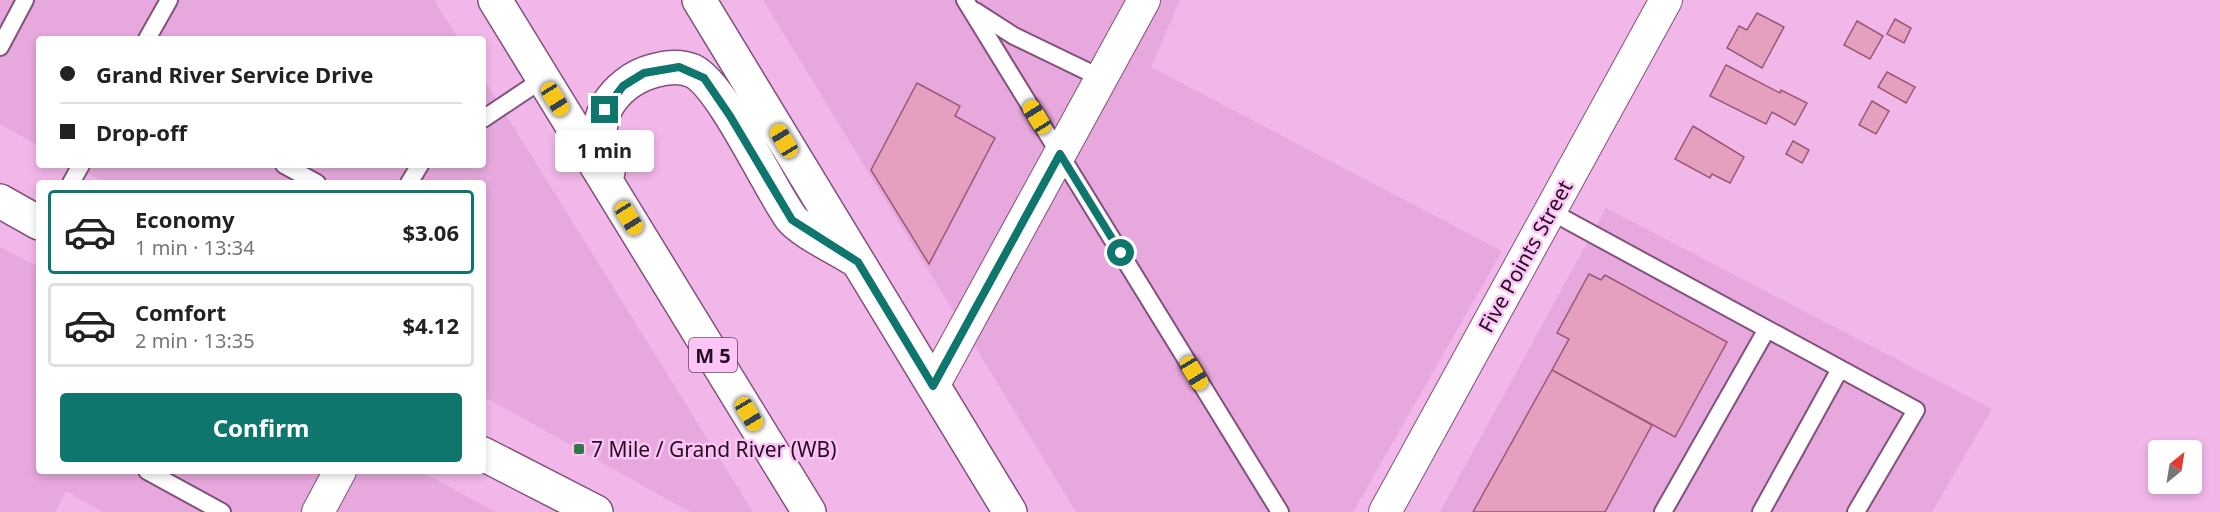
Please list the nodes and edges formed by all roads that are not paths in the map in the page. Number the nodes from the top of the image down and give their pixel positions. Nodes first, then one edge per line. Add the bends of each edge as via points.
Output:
1 (25, 0) edge
2 (169, 0) edge
3 (495, 0) edge
4 (699, 0) edge
5 (1666, 0) edge
6 (1136, 3) edge
7 (968, 4) edge
8 (149, 36) edge
9 (0, 47) edge
10 (1101, 78) junction
11 (543, 79) junction
12 (486, 117) edge
13 (1060, 154) junction
14 (290, 168) edge
15 (312, 180) edge
16 (617, 198) junction
17 (0, 201) edge
18 (1550, 211) junction
19 (36, 221) edge
20 (858, 262) junction
21 (1767, 329) junction
22 (1840, 369) junction
23 (933, 386) junction
24 (486, 456) edge
25 (152, 474) edge
26 (338, 474) edge
27 (222, 512) edge
28 (318, 512) edge
29 (596, 512) edge
30 (809, 512) edge
31 (1010, 512) edge
32 (1280, 512) edge
33 (1385, 512) edge
34 (1664, 512) edge
35 (1761, 512) edge
36 (1856, 512) edge

1 - 9 lane
2 - 8 lane
3 - 11 main road, M 5
4 - 20 main road
5 - 18 street, Five Points Street
6 - 10 street
7 - 10 lane via 1014,36
7 - 13 lane
10 - 13 street
11 - 12 lane
11 - 16 main road, M 5
13 - 23 street
13 - 32 lane
14 - 15 lane
16 - 20 main road via 600,147 605,110 623,86 644,73 679,67 704,78 792,220
16 - 30 main road, M 5
17 - 19 main road
18 - 21 lane
18 - 33 street, Five Points Street
20 - 23 main road
21 - 22 lane
21 - 34 lane
22 - 35 lane
22 - 36 lane via 1916,410
23 - 31 main road
24 - 29 main road
25 - 27 lane
26 - 28 street

